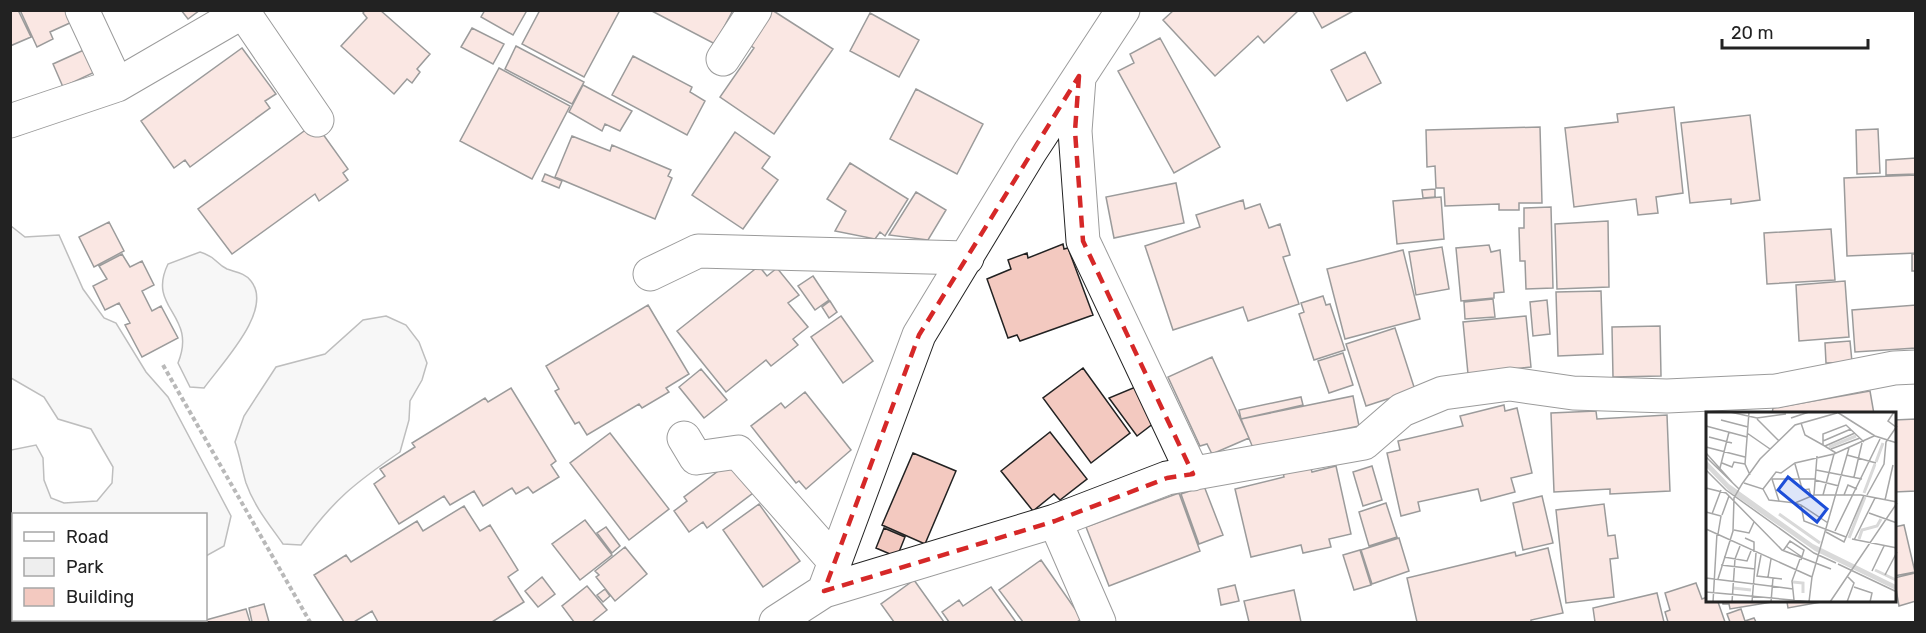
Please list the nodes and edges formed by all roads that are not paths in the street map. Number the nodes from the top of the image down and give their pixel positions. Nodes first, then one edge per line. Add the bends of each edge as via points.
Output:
1 (82, 10) edge
2 (755, 10) edge
3 (245, 12) edge
4 (1118, 12) edge
5 (723, 59) dead end
6 (1079, 76) junction
7 (117, 85) junction
8 (317, 120) dead end
9 (10, 121) edge
10 (967, 258) junction
11 (650, 274) dead end
12 (1916, 367) edge
13 (684, 438) dead end
14 (1193, 474) junction
15 (1055, 521) junction
16 (830, 577) junction
17 (776, 622) edge
18 (1100, 622) edge

1 - 7 street
2 - 5 street
3 - 7 street
3 - 8 street
4 - 6 street
6 - 10 street
6 - 14 street via 1075,131 1083,241
7 - 9 street
10 - 11 street via 698,251
10 - 16 street via 920,335
12 - 14 street via 1776,391 1655,396 1573,393 1510,384 1443,393 1402,410 1364,443
13 - 16 street via 696,458 738,452
14 - 15 street via 1167,478
15 - 16 street
15 - 18 street
16 - 17 street

